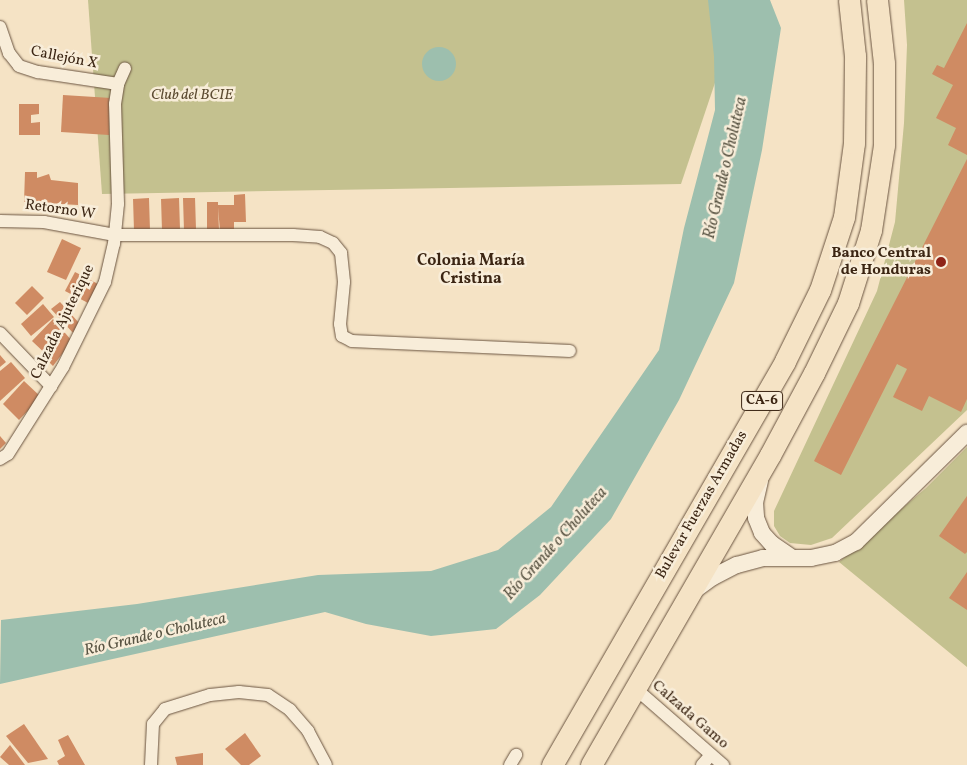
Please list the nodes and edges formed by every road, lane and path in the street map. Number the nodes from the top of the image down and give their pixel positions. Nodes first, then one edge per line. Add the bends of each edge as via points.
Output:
1 (849, 0) edge
2 (877, 0) edge
3 (0, 27) edge
4 (126, 68) dead end
5 (118, 84) junction
6 (0, 221) edge
7 (115, 235) junction
8 (0, 333) edge
9 (570, 351) dead end
10 (51, 386) junction
11 (967, 433) edge
12 (770, 455) junction
13 (0, 459) edge
14 (790, 556) junction
15 (691, 593) junction
16 (636, 688) junction
17 (711, 755) junction
18 (151, 765) edge
19 (326, 765) edge
20 (552, 765) edge
21 (591, 765) edge
22 (702, 765) edge
23 (723, 765) edge

1 - 20 highway, Bulevar Fuerzas Armadas / CA-6 via 855,56 854,143 844,217 820,290 785,361
2 - 12 highway, CA-6 via 886,113 880,184 871,230 848,303
3 - 5 street, Callejón X via 9,53 19,66 38,72
4 - 5 street, Calzada Ajuterique
5 - 7 street, Calzada Ajuterique via 115,104 118,204
6 - 7 street, Retorno W via 44,222
7 - 9 street, Retorno W via 320,237 341,253 344,282 340,324 342,336 352,341
7 - 10 street, Calzada Ajuterique via 105,282
8 - 10 street
10 - 13 street, Calzada Ajuterique via 8,454
11 - 14 street via 856,542 811,558
12 - 14 street via 757,488 756,518 762,533
12 - 15 highway, CA-6
14 - 15 street via 763,558 737,565
15 - 16 highway, CA-6
16 - 17 street, Calzada Gamo
16 - 21 highway, CA-6
17 - 22 street
17 - 23 street, Calzada Gamo
18 - 19 street via 153,724 165,709 210,695 239,692 268,695 290,710 308,731

